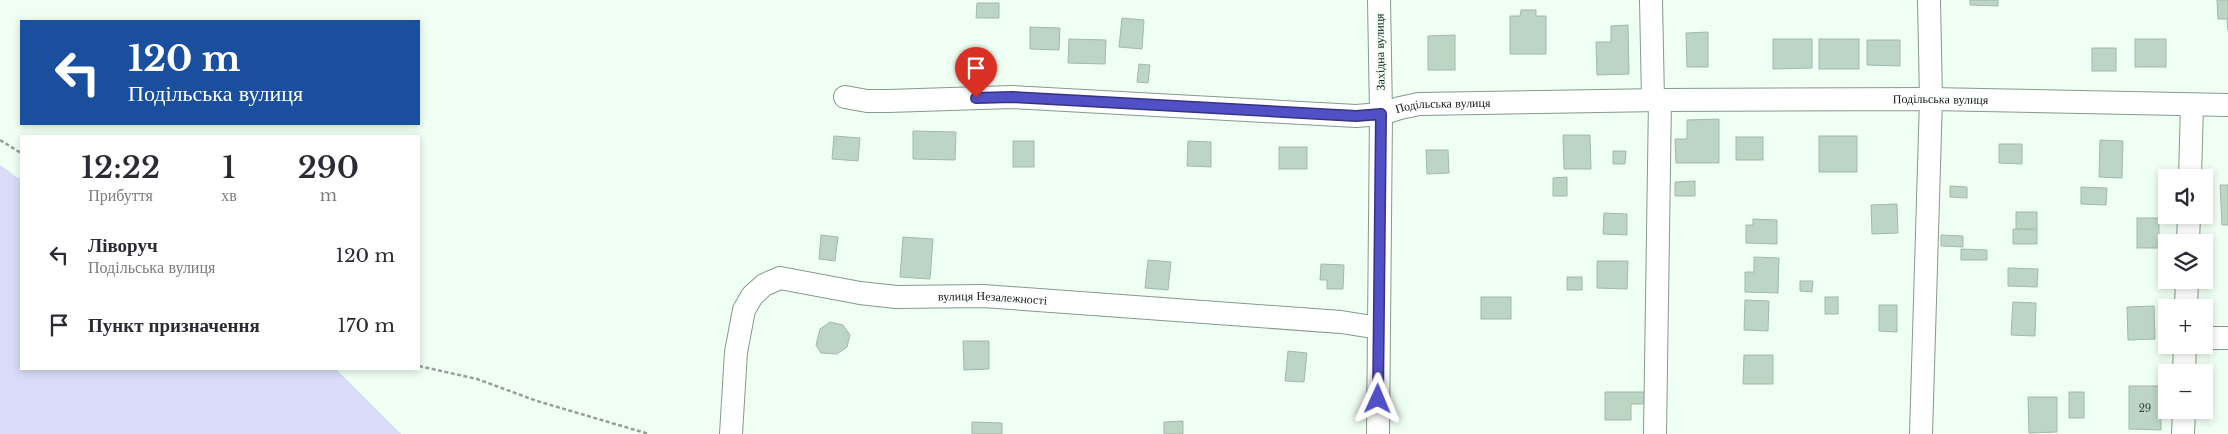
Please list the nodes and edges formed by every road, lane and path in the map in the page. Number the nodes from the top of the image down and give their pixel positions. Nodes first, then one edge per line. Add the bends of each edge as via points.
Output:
1 (1379, 0) edge
2 (1651, 0) edge
3 (1929, 0) edge
4 (845, 97) dead end
5 (1931, 99) junction
6 (1657, 100) junction
7 (2192, 105) junction
8 (2228, 105) edge
9 (1381, 114) junction
10 (0, 140) edge
11 (20, 151) edge
12 (2190, 169) edge
13 (1379, 328) junction
14 (2213, 338) edge
15 (2228, 338) edge
16 (420, 366) edge
17 (2184, 419) edge
18 (649, 434) edge
19 (731, 434) edge
20 (1378, 434) edge
21 (1655, 434) edge
22 (1921, 434) edge
23 (2183, 434) edge

1 - 9 street, Західна вулиця
2 - 6 street
3 - 5 street
4 - 9 street, Подільська вулиця via 888,101 1012,97 1356,116
5 - 6 street, Подільська вулиця
5 - 7 street, Подільська вулиця
5 - 22 street
6 - 9 street, Подільська вулиця via 1419,104
6 - 21 street
7 - 8 street, Подільська вулиця
7 - 12 street
9 - 13 street, Західна вулиця
10 - 11 path
13 - 19 street, вулиця Незалежності via 1341,322 983,296 896,297 780,278 764,285 744,310 736,352
13 - 20 street, Західна вулиця
14 - 15 street
16 - 18 path via 477,379 537,401
17 - 23 street

